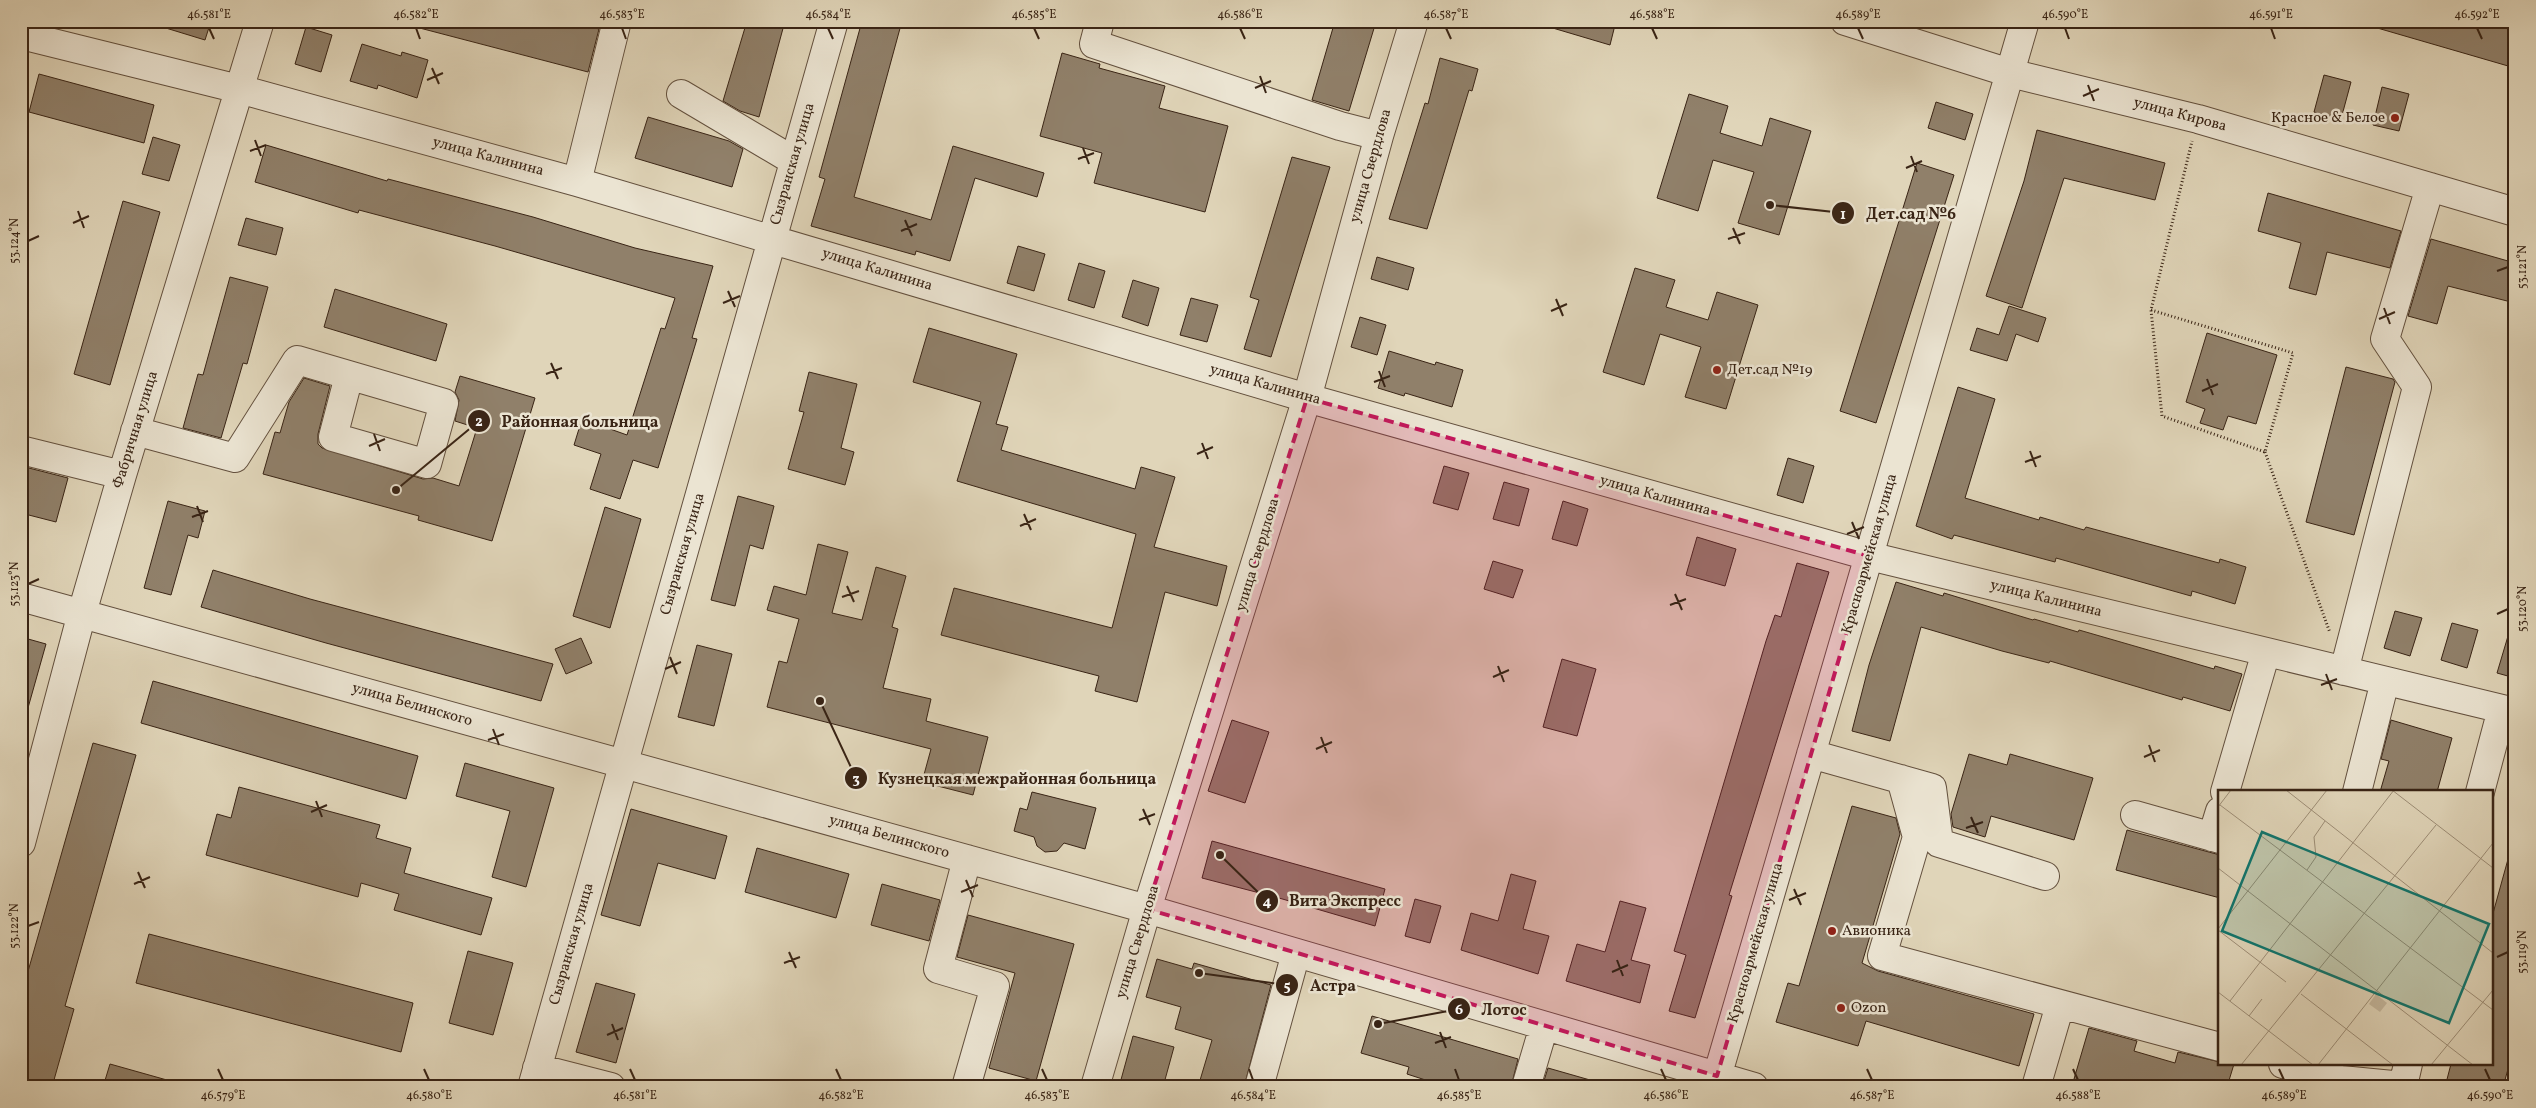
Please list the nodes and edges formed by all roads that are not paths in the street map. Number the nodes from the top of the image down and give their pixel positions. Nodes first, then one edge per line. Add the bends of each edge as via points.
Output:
1 (260, 21) edge
2 (614, 21) edge
3 (834, 21) edge
4 (1100, 21) edge
5 (1414, 21) edge
6 (1844, 21) edge
7 (2026, 21) edge
8 (21, 35) edge
9 (2010, 72) junction
10 (239, 89) junction
11 (681, 94) dead end
12 (1379, 136) junction
13 (794, 161) junction
14 (577, 182) junction
15 (2430, 187) junction
16 (2515, 212) edge
17 (772, 239) junction
18 (349, 376) dead end
19 (1307, 398) junction
20 (135, 431) junction
21 (21, 450) edge
22 (122, 475) junction
23 (1869, 556) junction
24 (21, 597) edge
25 (82, 613) junction
26 (2266, 652) junction
27 (2344, 671) junction
28 (2385, 681) junction
29 (2508, 711) edge
30 (1811, 754) junction
31 (624, 764) junction
32 (1901, 780) junction
33 (2226, 790) edge
34 (2358, 790) edge
35 (2481, 790) edge
36 (2135, 815) dead end
37 (2218, 824) edge
38 (2216, 838) edge
39 (21, 842) edge
40 (967, 859) junction
41 (2045, 876) dead end
42 (1147, 909) junction
43 (1296, 953) junction
44 (2060, 1005) junction
45 (1544, 1026) junction
46 (2218, 1046) edge
47 (2289, 1066) edge
48 (2408, 1066) edge
49 (534, 1077) edge
50 (1715, 1082) edge
51 (2340, 1083) edge
52 (611, 1087) edge
53 (966, 1087) edge
54 (1095, 1087) edge
55 (1259, 1087) edge
56 (1526, 1087) edge
57 (1754, 1087) edge
58 (2036, 1087) edge

1 - 10 street, Фабричная улица
2 - 14 street via 616,25
3 - 13 street, Сызранская улица
4 - 12 street via 1094,44
5 - 12 street, улица Свердлова
6 - 9 street, улица Кирова
7 - 9 street, Красноармейская улица
8 - 10 street, улица Калинина
9 - 15 street, улица Кирова via 2198,119
9 - 23 street, Красноармейская улица
10 - 14 street, улица Калинина
10 - 20 street, Фабричная улица
11 - 13 street
12 - 19 street, улица Свердлова
13 - 17 street, Сызранская улица
14 - 17 street, улица Калинина
15 - 16 street, улица Кирова
15 - 27 street via 2385,339 2417,387
17 - 19 street, улица Калинина
17 - 31 street, Сызранская улица
18 - 20 street via 297,360 235,458
19 - 23 street, улица Калинина
19 - 42 street, улица Свердлова
20 - 22 street, Фабричная улица
21 - 22 street
22 - 25 street, Фабричная улица
23 - 26 street, улица Калинина
23 - 30 street, Красноармейская улица
24 - 25 street, улица Белинского
25 - 31 street, улица Белинского
25 - 39 street, Фабричная улица
26 - 27 street, улица Калинина
26 - 33 street
27 - 28 street, улица Калинина
28 - 29 street, улица Калинина
28 - 34 street
29 - 35 street
30 - 32 street
30 - 50 street, Красноармейская улица
31 - 40 street, улица Белинского
31 - 49 street, Сызранская улица
32 - 41 street via 1932,788 1939,844
32 - 44 street via 1917,837 1882,956
36 - 38 street
37 - 38 street
40 - 42 street, улица Белинского
40 - 53 street via 938,969 994,986
42 - 43 street, улица Белинского
42 - 54 street, улица Свердлова
43 - 45 street, улица Белинского
43 - 55 street
44 - 46 street
44 - 58 street
45 - 50 street, улица Белинского
45 - 56 street
47 - 51 street
48 - 51 street via 2403,1086
49 - 52 street
50 - 57 street, улица Белинского

